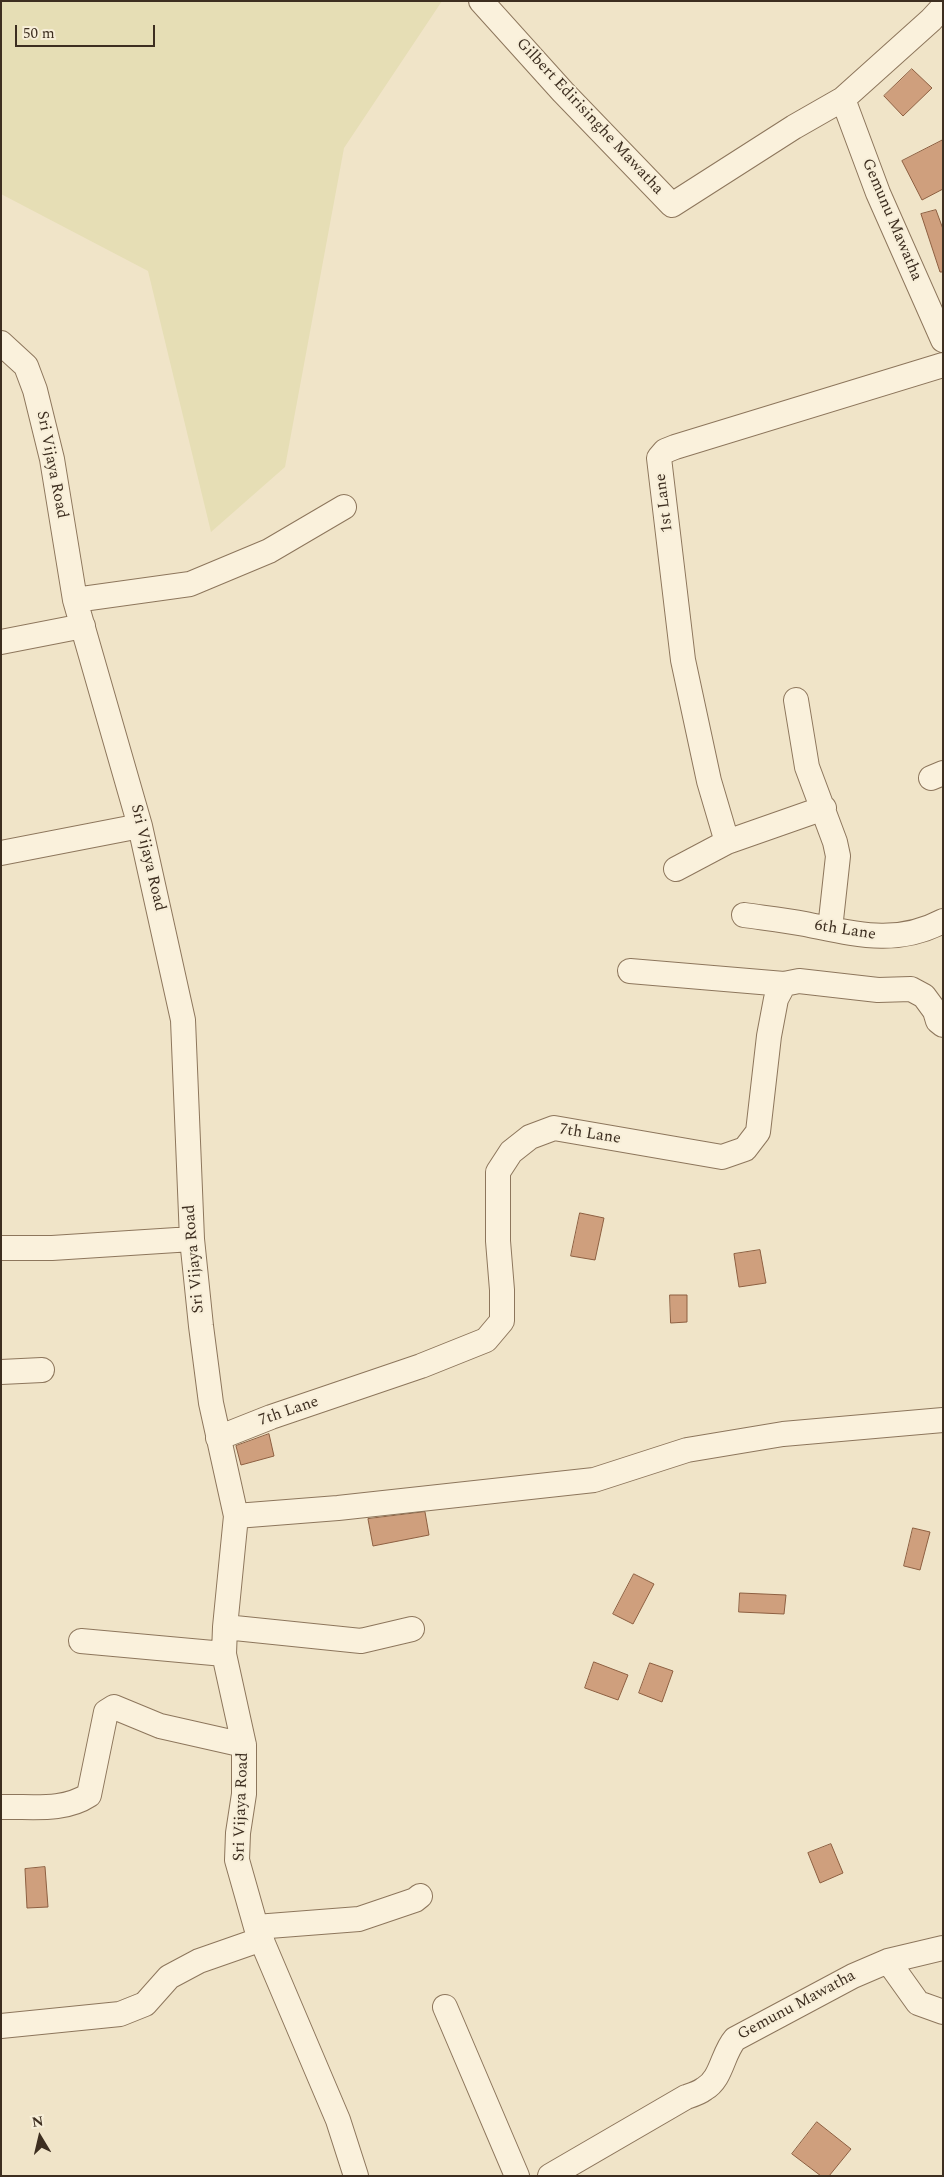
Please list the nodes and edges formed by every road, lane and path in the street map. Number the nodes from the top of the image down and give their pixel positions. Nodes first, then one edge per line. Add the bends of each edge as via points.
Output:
1 (481, 1) edge
2 (943, 7) edge
3 (843, 99) junction
4 (943, 340) edge
5 (1, 343) edge
6 (943, 365) edge
7 (344, 507) dead end
8 (76, 600) junction
9 (83, 626) junction
10 (1, 642) edge
11 (796, 700) dead end
12 (824, 808) junction
13 (140, 826) junction
14 (727, 842) junction
15 (1, 852) edge
16 (676, 870) dead end
17 (744, 915) dead end
18 (943, 921) edge
19 (830, 929) junction
20 (630, 971) dead end
21 (784, 984) junction
22 (943, 1026) edge
23 (192, 1239) junction
24 (1, 1248) edge
25 (42, 1370) dead end
26 (1, 1372) edge
27 (943, 1420) edge
28 (218, 1438) junction
29 (236, 1516) junction
30 (225, 1627) junction
31 (412, 1630) dead end
32 (81, 1641) dead end
33 (224, 1654) junction
34 (244, 1744) junction
35 (1, 1807) edge
36 (420, 1896) dead end
37 (259, 1933) junction
38 (943, 1948) edge
39 (888, 1960) junction
40 (445, 2007) dead end
41 (943, 2012) edge
42 (1, 2026) edge
43 (356, 2176) edge
44 (517, 2176) edge
45 (550, 2176) edge

1 - 3 street, Gilbert Edirisinghe Mawatha via 672,206
2 - 3 street, Gilbert Edirisinghe Mawatha
3 - 4 street, Gemunu Mawatha via 878,193
5 - 8 street, Sri Vijaya Road via 26,366 35,390 52,459
6 - 14 street, 1st Lane via 675,447 659,458 683,660 709,781
7 - 8 street via 269,550 190,584
8 - 9 street, Sri Vijaya Road
9 - 10 street
9 - 13 street, Sri Vijaya Road
11 - 12 street via 807,767
12 - 14 street
12 - 19 street via 838,856
13 - 15 street
13 - 23 street, Sri Vijaya Road via 183,1020
14 - 16 street
17 - 19 street, 6th Lane
18 - 19 street, 6th Lane via 912,934 883,937
20 - 21 street
21 - 22 street via 799,981 878,990 911,989 924,996
21 - 28 street, 7th Lane via 776,1000 768,1036 758,1132 745,1150 722,1157 554,1128 530,1137 511,1152 498,1172 502,1321 486,1340
23 - 24 street
23 - 28 street, Sri Vijaya Road via 210,1404
25 - 26 street
27 - 29 street via 783,1434 687,1450 594,1480
28 - 29 street, Sri Vijaya Road
29 - 30 street, Sri Vijaya Road
30 - 31 street via 361,1641
30 - 33 street, Sri Vijaya Road
32 - 33 street
33 - 34 street, Sri Vijaya Road
34 - 35 street via 160,1726 114,1707 106,1712 89,1795 57,1807
34 - 37 street, Sri Vijaya Road via 244,1794 237,1860
36 - 37 street via 359,1919
37 - 42 street via 169,1977 145,2004 120,2014
37 - 43 street, Sri Vijaya Road via 338,2120
38 - 39 street, Gemunu Mawatha
39 - 41 street via 918,2003
39 - 45 street, Gemunu Mawatha via 735,2039 727,2047 718,2075 705,2089
40 - 44 street

